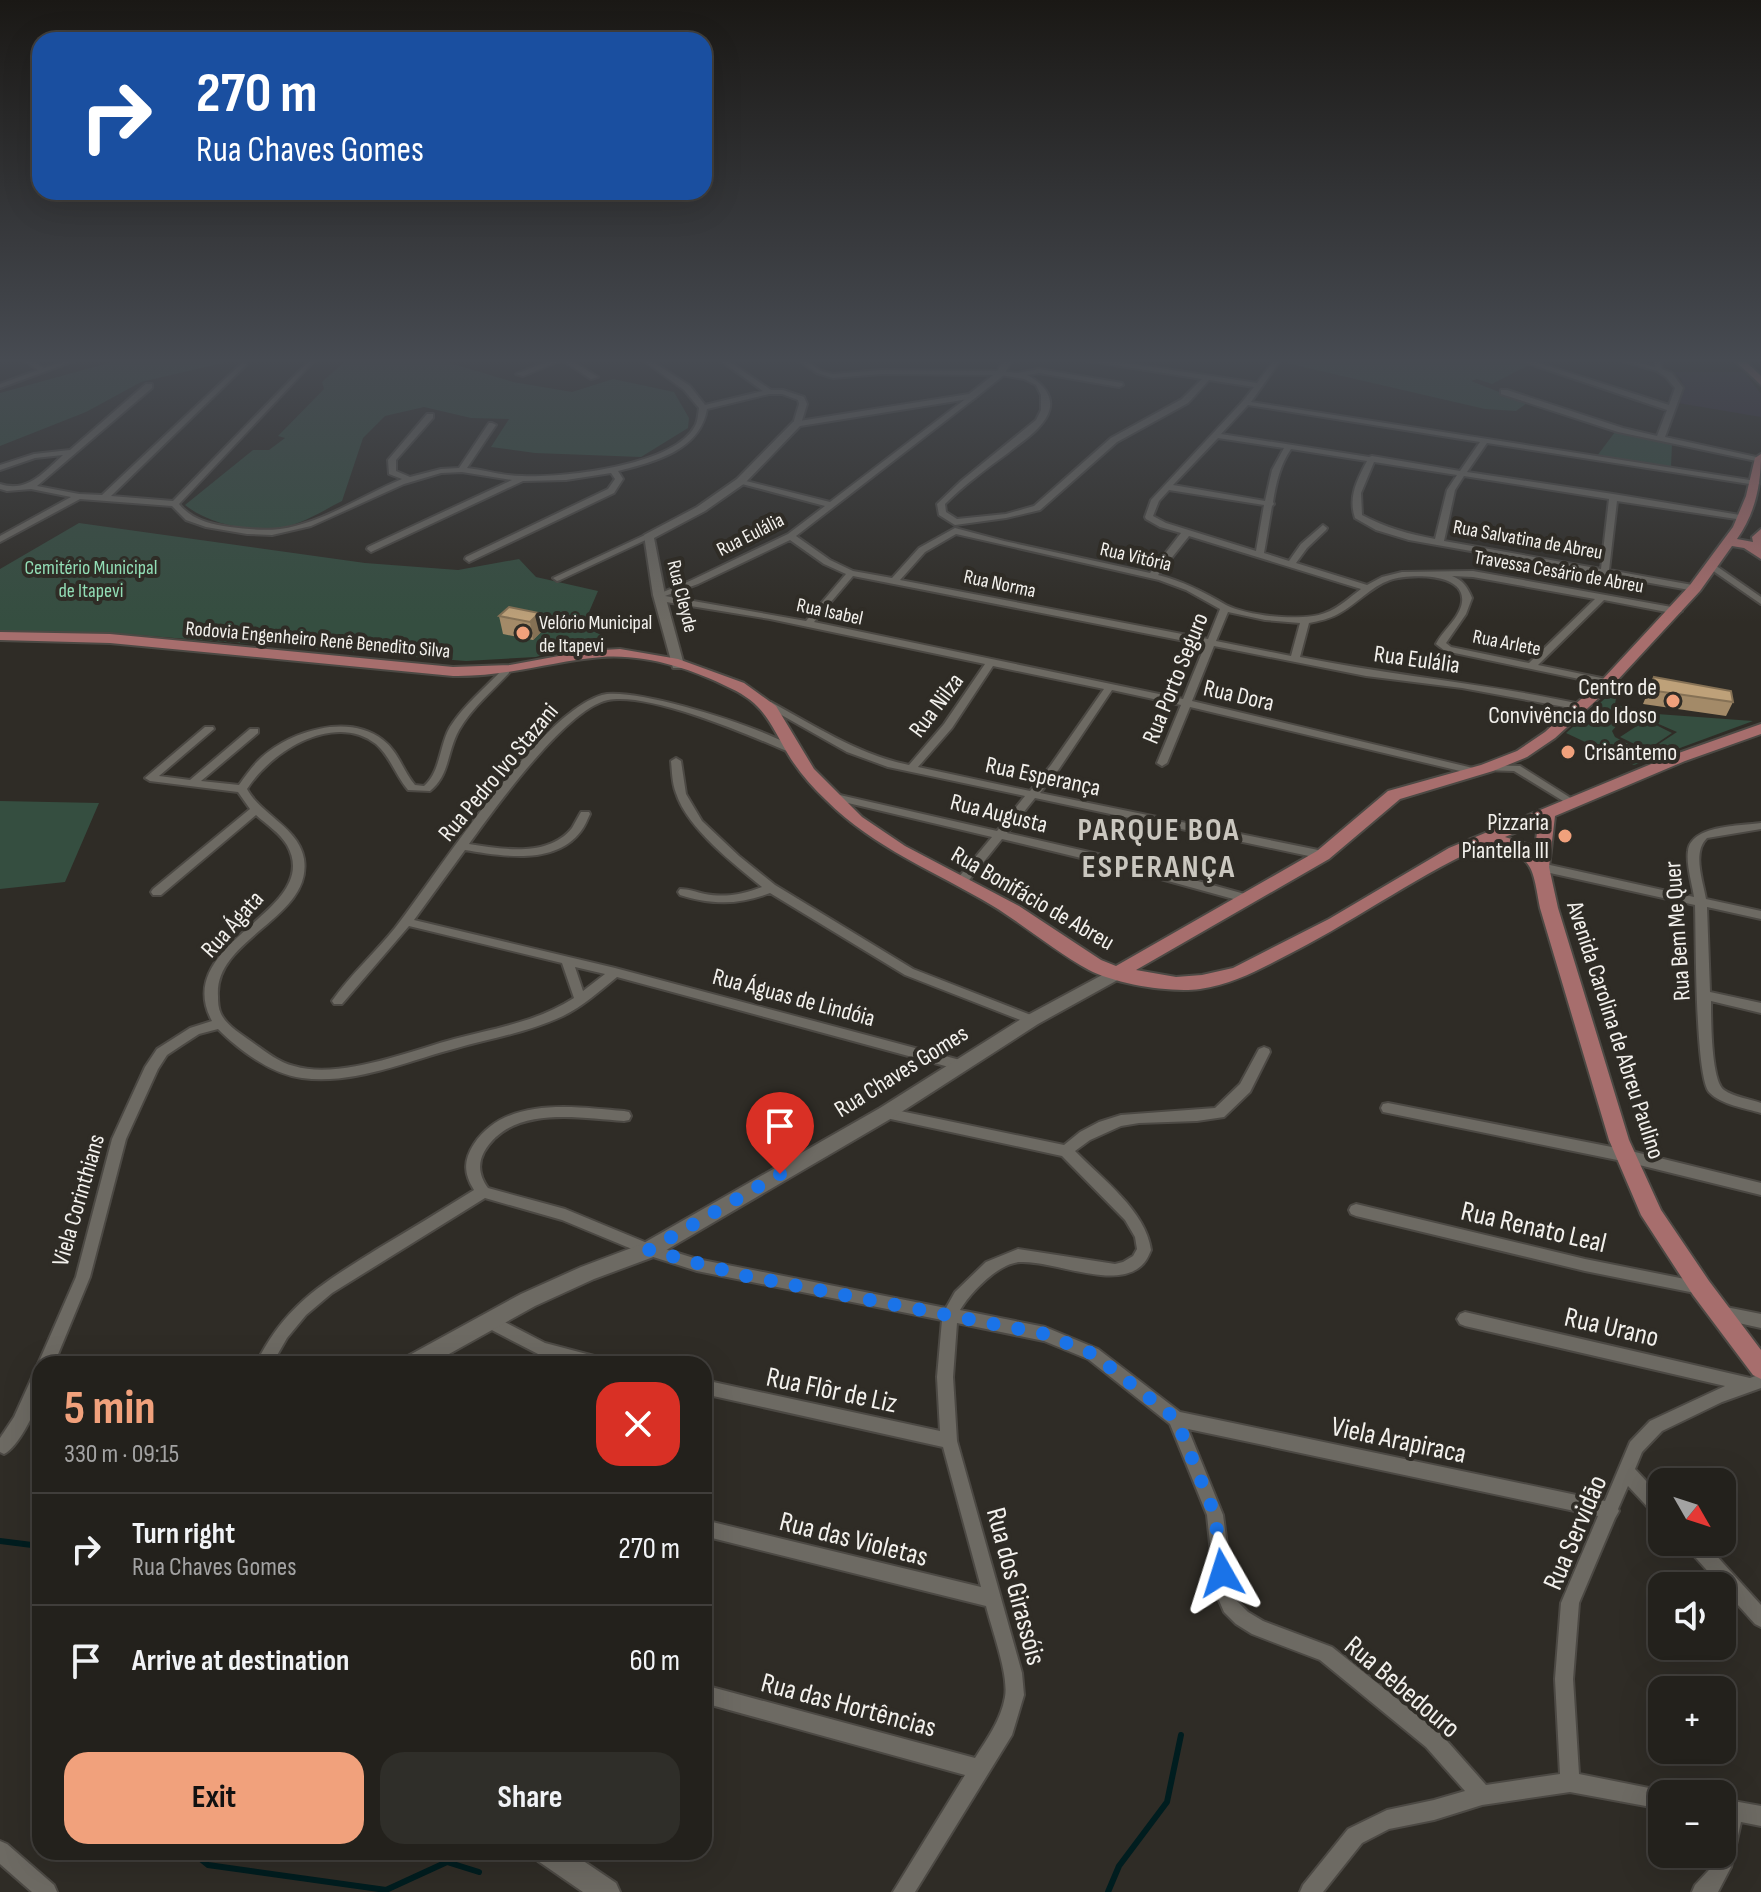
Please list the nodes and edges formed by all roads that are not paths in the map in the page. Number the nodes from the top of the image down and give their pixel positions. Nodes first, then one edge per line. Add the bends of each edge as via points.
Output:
1 (80, 446) edge
2 (158, 446) edge
3 (230, 446) edge
4 (404, 446) edge
5 (478, 446) edge
6 (673, 446) edge
7 (775, 446) edge
8 (907, 446) edge
9 (1009, 446) edge
10 (1107, 446) edge
11 (1206, 446) edge
12 (1289, 446) edge
13 (1291, 446) edge
14 (1480, 446) edge
15 (1525, 446) edge
16 (1697, 446) edge
17 (73, 452) junction
18 (1372, 458) junction
19 (1761, 459) edge
20 (0, 468) edge
21 (463, 468) junction
22 (614, 471) junction
23 (1462, 472) junction
24 (408, 479) junction
25 (521, 479) junction
26 (741, 481) junction
27 (1756, 483) junction
28 (31, 487) junction
29 (1168, 487) junction
30 (2, 490) edge
31 (79, 496) junction
32 (1613, 496) junction
33 (105, 497) junction
34 (175, 504) junction
35 (1270, 504) junction
36 (831, 505) junction
37 (1743, 518) junction
38 (955, 526) junction
39 (1323, 528) dead end
40 (1187, 532) junction
41 (1761, 533) edge
42 (791, 536) junction
43 (648, 537) junction
44 (0, 539) edge
45 (1439, 542) junction
46 (1730, 542) junction
47 (371, 549) dead end
48 (1260, 553) junction
49 (1506, 554) junction
50 (1761, 554) edge
51 (469, 559) dead end
52 (1291, 565) junction
53 (1712, 566) junction
54 (1605, 571) junction
55 (851, 573) junction
56 (1435, 575) junction
57 (1152, 576) junction
58 (557, 578) dead end
59 (1498, 578) junction
60 (895, 580) junction
61 (1367, 588) junction
62 (1695, 588) junction
63 (659, 597) junction
64 (1602, 597) junction
65 (1761, 601) edge
66 (1225, 608) junction
67 (1677, 611) junction
68 (1305, 620) junction
69 (807, 625) junction
70 (0, 636) edge
71 (1210, 642) junction
72 (1295, 659) junction
73 (991, 662) junction
74 (678, 665) junction
75 (1532, 665) junction
76 (506, 671) junction
77 (1608, 682) junction
78 (1109, 688) junction
79 (1186, 703) junction
80 (767, 704) junction
81 (1581, 707) junction
82 (209, 729) dead end
83 (1761, 729) edge
84 (254, 731) dead end
85 (793, 750) junction
86 (1522, 754) junction
87 (676, 761) dead end
88 (1162, 763) dead end
89 (1516, 768) junction
90 (911, 769) junction
91 (1482, 770) junction
92 (191, 784) junction
93 (242, 789) junction
94 (1034, 794) junction
95 (831, 796) junction
96 (1572, 802) junction
97 (256, 809) junction
98 (585, 814) dead end
99 (1547, 814) junction
100 (1761, 826) edge
101 (1001, 836) junction
102 (1491, 838) junction
103 (461, 846) junction
104 (1323, 855) junction
105 (1541, 867) junction
106 (962, 881) junction
107 (771, 888) junction
108 (157, 892) dead end
109 (684, 892) dead end
110 (1248, 899) junction
111 (1701, 902) junction
112 (1761, 915) edge
113 (407, 922) junction
114 (567, 961) junction
115 (615, 972) junction
116 (1117, 973) junction
117 (1704, 995) junction
118 (580, 999) junction
119 (338, 1001) dead end
120 (1761, 1008) edge
121 (1032, 1020) junction
122 (219, 1024) junction
123 (1264, 1052) dead end
124 (960, 1065) junction
125 (1388, 1108) dead end
126 (1761, 1108) edge
127 (886, 1113) junction
128 (624, 1116) dead end
129 (1066, 1151) junction
130 (1627, 1156) junction
131 (1761, 1189) edge
132 (483, 1192) junction
133 (1356, 1210) dead end
134 (649, 1250) junction
135 (1701, 1288) junction
136 (1721, 1313) junction
137 (950, 1314) junction
138 (1465, 1319) dead end
139 (1761, 1321) edge
140 (491, 1322) junction
141 (49, 1356) edge
142 (269, 1356) edge
143 (428, 1356) edge
144 (568, 1356) edge
145 (1761, 1368) edge
146 (1754, 1382) edge
147 (712, 1389) edge
148 (32, 1396) edge
149 (1176, 1419) junction
150 (949, 1441) junction
151 (4, 1446) dead end
152 (1627, 1473) junction
153 (1648, 1495) edge
154 (1611, 1511) junction
155 (712, 1530) edge
156 (1706, 1556) edge
157 (992, 1599) junction
158 (1761, 1618) edge
159 (712, 1696) edge
160 (979, 1769) junction
161 (1570, 1782) junction
162 (1482, 1795) junction
163 (1648, 1796) edge
164 (1736, 1811) edge
165 (1761, 1816) edge
166 (0, 1851) edge
167 (559, 1860) edge
168 (1719, 1868) edge
169 (47, 1892) edge
170 (607, 1892) edge
171 (903, 1892) edge
172 (1310, 1892) edge
173 (1702, 1892) edge

1 - 17 street
2 - 33 street
3 - 34 street
4 - 24 street via 392,460 392,472
5 - 21 street
6 - 22 street
7 - 26 street
8 - 36 street, Rua Eulália
9 - 38 street via 947,497 939,509
10 - 38 street via 1037,508
11 - 29 street
12 - 35 street via 1274,469
13 - 18 street
14 - 23 street
15 - 27 street
16 - 19 street
17 - 20 street via 34,456
17 - 28 street
18 - 23 street
18 - 45 street, Rua Salvatina de Abreu via 1355,497 1358,516 1394,533
19 - 27 main road
21 - 24 street
21 - 25 street
22 - 25 street
22 - 51 street via 619,479 611,491
23 - 32 street
23 - 45 street via 1448,498
24 - 34 street via 319,520 276,532 203,524
25 - 47 street
26 - 36 street
26 - 43 street
27 - 37 main road
28 - 30 street
28 - 31 street
29 - 35 street
29 - 40 street via 1150,507 1149,517
31 - 33 street
31 - 44 street
32 - 37 street
32 - 54 street
33 - 34 street
35 - 48 street
36 - 42 street, Rua Eulália
37 - 46 main road
38 - 57 street, Rua Vitória via 1013,548
38 - 60 street via 922,550
39 - 52 street
40 - 48 street
40 - 57 street
41 - 50 main road
42 - 55 street, Rua Norma
42 - 63 street, Rua Eulália
43 - 58 street
43 - 63 street, Rua Cleyde
45 - 49 street, Rua Salvatina de Abreu
46 - 50 main road
46 - 53 main road
48 - 52 street
49 - 54 street, Rua Salvatina de Abreu
49 - 59 street
52 - 61 street
53 - 62 main road
53 - 65 street
54 - 62 street, Rua Salvatina de Abreu
55 - 60 street, Rua Norma
55 - 69 street
56 - 59 street, Travessa Cesário de Abreu via 1457,572
56 - 61 street via 1393,573
56 - 75 street, Rua Arlete via 1456,581 1467,601 1441,644
57 - 66 street, Rua Vitória via 1205,593
59 - 64 street, Travessa Cesário de Abreu
60 - 71 street, Rua Norma
61 - 68 street via 1344,606
62 - 67 main road
63 - 69 street, Rua Isabel
63 - 74 street, Rua Cleyde
64 - 67 street, Travessa Cesário de Abreu
64 - 75 street
66 - 68 street, Rua Vitória
66 - 71 street, Rua Porto Seguro
67 - 77 main road
68 - 72 street
69 - 73 street, Rua Isabel
70 - 76 main road, Rodovia Engenheiro Renê Benedito Silva via 162,644 457,672
71 - 72 street, Rua Norma
71 - 79 street, Rua Porto Seguro
72 - 81 street, Rua Eulália
73 - 78 street, Rua Dora
73 - 90 street, Rua Nilza
74 - 76 main road, Rodovia Engenheiro Renê Benedito Silva via 605,653
74 - 80 main road, Rua Bonifácio de Abreu via 736,685
75 - 77 street, Rua Arlete
76 - 93 street via 458,725 448,740 438,779 426,789 406,783 375,738 346,731 313,734 285,746 259,764
77 - 81 main road
78 - 79 street, Rua Dora
78 - 94 street
79 - 88 street, Rua Porto Seguro
79 - 91 street, Rua Dora
80 - 85 main road, Rua Bonifácio de Abreu via 788,733
80 - 90 street, Rua Esperança via 851,750
81 - 86 main road
82 - 92 street via 150,775 154,780
83 - 96 main road, Rua Bonifácio de Abreu
84 - 92 street
85 - 95 main road, Rua Bonifácio de Abreu
85 - 103 street, Rua Pedro Ivo Stazani via 667,706 623,697 589,701 559,727
86 - 89 street
86 - 91 main road
87 - 107 street via 681,794 698,823
89 - 91 street, Rua Dora
89 - 96 street
90 - 94 street, Rua Esperança
91 - 104 main road via 1394,795
92 - 93 street
93 - 97 street
94 - 101 street
94 - 104 street, Rua Esperança
95 - 101 street, Rua Augusta
95 - 106 main road, Rua Bonifácio de Abreu via 886,841
96 - 99 main road, Rua Bonifácio de Abreu
97 - 108 street
97 - 122 street, Rua Ágata via 290,840 300,867 298,880 217,969 210,987
98 - 103 street via 567,839 540,851
99 - 102 main road, Rua Bonifácio de Abreu
99 - 105 main road, Avenida Carolina de Abreu Paulino
100 - 111 street, Rua Bem Me Quer via 1714,832 1696,842
101 - 106 street
101 - 110 street, Rua Augusta
102 - 105 main road via 1524,849
102 - 116 main road, Rua Bonifácio de Abreu via 1455,852 1238,973 1176,984
103 - 113 street, Rua Pedro Ivo Stazani
104 - 110 main road
105 - 111 street
105 - 130 main road, Avenida Carolina de Abreu Paulino via 1593,1058
106 - 116 main road, Rua Bonifácio de Abreu via 1095,965
107 - 109 street via 732,901
107 - 121 street via 909,972
110 - 116 main road
111 - 112 street
111 - 117 street, Rua Bem Me Quer
113 - 114 street, Rua Águas de Lindóia
113 - 119 street, Rua Pedro Ivo Stazani
114 - 115 street, Rua Águas de Lindóia
114 - 118 street
115 - 118 street
115 - 124 street, Rua Águas de Lindóia
116 - 121 street, Rua Chaves Gomes
117 - 120 street
117 - 126 street, Rua Bem Me Quer via 1712,1086 1721,1095
118 - 122 street via 533,1023 318,1074 285,1069
121 - 124 street, Rua Chaves Gomes
122 - 141 street, Viela Corinthians via 195,1031 162,1052 119,1139 83,1277
123 - 129 street via 1245,1088 1219,1113 1110,1121
124 - 127 street, Rua Chaves Gomes
125 - 130 street
127 - 129 street
127 - 134 street, Rua Chaves Gomes
128 - 132 street via 564,1113 509,1121 485,1138 472,1161 475,1182
129 - 137 street via 1130,1216 1142,1236 1144,1250 1138,1260 1115,1270 1034,1255 1003,1259 975,1280
130 - 131 street
130 - 135 main road, Avenida Carolina de Abreu Paulino via 1652,1215
132 - 134 street, Rua Bebedouro via 565,1215
132 - 142 street via 327,1288 301,1310
133 - 135 street, Rua Renato Leal
134 - 137 street, Rua Bebedouro via 746,1276
134 - 140 street, Rua Chaves Gomes via 584,1274
135 - 136 main road, Avenida Carolina de Abreu Paulino
136 - 139 street
136 - 145 main road, Avenida Carolina de Abreu Paulino
137 - 149 street, Rua Bebedouro via 1070,1342
137 - 150 street, Rua dos Girassóis via 945,1377
138 - 146 street, Rua Urano
140 - 143 street, Rua Chaves Gomes
140 - 144 street via 542,1349
146 - 152 street, Rua Servidão via 1656,1426 1636,1447
147 - 150 street, Rua Flôr de Liz
148 - 151 street
149 - 154 street, Viela Arapiraca
149 - 162 street, Rua Bebedouro via 1215,1515 1230,1606 1258,1628 1326,1653 1433,1740
150 - 157 street, Rua dos Girassóis
152 - 153 street
152 - 154 street, Rua Servidão
154 - 161 street, Rua Servidão via 1570,1603 1564,1679
155 - 157 street, Rua das Violetas
156 - 158 street
157 - 160 street, Rua dos Girassóis via 1015,1695 1005,1728
159 - 160 street, Rua das Hortências
160 - 171 street, Rua dos Girassóis
161 - 162 street
161 - 163 street
162 - 172 street via 1387,1820 1355,1836
164 - 165 street
166 - 169 street
167 - 170 street
168 - 173 street via 1710,1888

